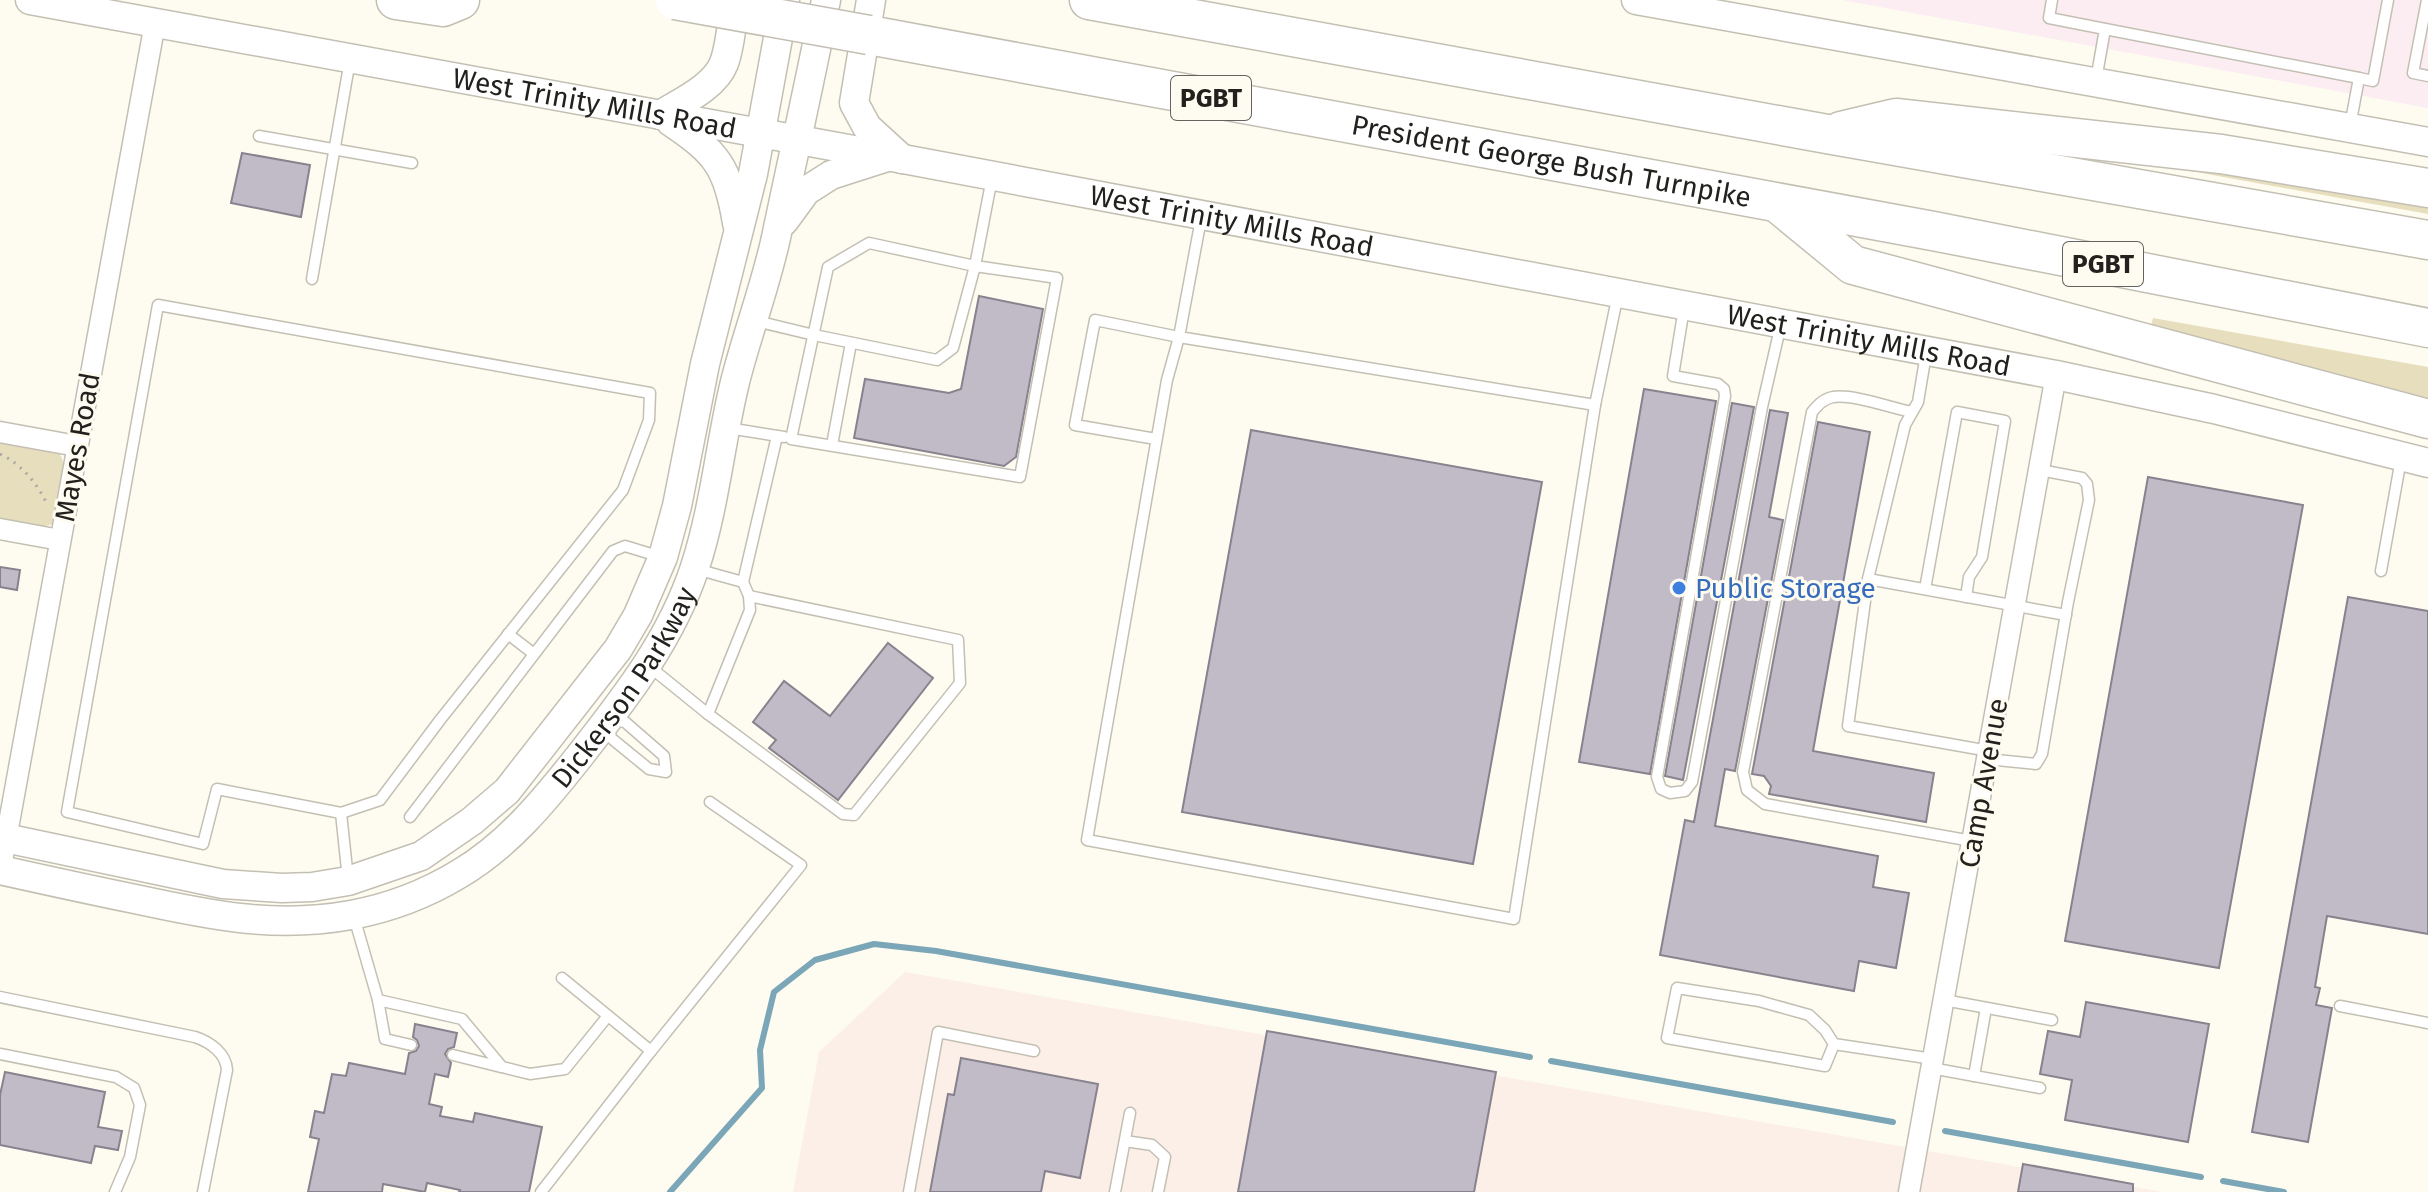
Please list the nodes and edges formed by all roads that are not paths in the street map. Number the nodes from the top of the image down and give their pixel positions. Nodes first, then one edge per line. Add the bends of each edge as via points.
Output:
1 (30, 0) edge
2 (396, 0) edge
3 (460, 0) edge
4 (675, 0) edge
5 (735, 0) edge
6 (785, 0) edge
7 (826, 0) edge
8 (871, 0) edge
9 (1089, 0) edge
10 (2052, 0) edge
11 (2388, 0) edge
12 (2427, 0) edge
13 (1648, 1) edge
14 (155, 23) junction
15 (2105, 29) junction
16 (350, 58) junction
17 (2428, 76) edge
18 (2359, 78) junction
19 (2096, 82) junction
20 (660, 115) junction
21 (2350, 128) junction
22 (761, 134) junction
23 (1827, 134) junction
24 (259, 136) dead end
25 (799, 141) junction
26 (2428, 142) edge
27 (334, 151) junction
28 (895, 158) junction
29 (412, 163) dead end
30 (993, 176) junction
31 (2428, 188) edge
32 (1778, 203) junction
33 (1201, 217) junction
34 (778, 228) junction
35 (738, 230) junction
36 (2428, 240) edge
37 (975, 266) junction
38 (312, 279) dead end
39 (1618, 294) junction
40 (1684, 306) junction
41 (752, 320) junction
42 (1781, 324) junction
43 (2428, 328) edge
44 (814, 335) junction
45 (1179, 337) junction
46 (851, 343) junction
47 (1926, 351) junction
48 (2056, 375) junction
49 (1595, 405) junction
50 (1912, 412) junction
51 (2428, 419) edge
52 (726, 428) junction
53 (0, 432) edge
54 (777, 436) junction
55 (791, 439) junction
56 (1156, 439) junction
57 (832, 445) junction
58 (77, 446) junction
59 (2415, 460) edge
60 (2040, 470) junction
61 (0, 529) edge
62 (60, 540) junction
63 (663, 557) junction
64 (694, 568) junction
65 (2381, 571) dead end
66 (1868, 579) junction
67 (743, 582) junction
68 (1925, 589) junction
69 (749, 596) junction
70 (1966, 597) junction
71 (2015, 606) junction
72 (2066, 615) junction
73 (508, 634) junction
74 (618, 649) junction
75 (534, 654) junction
76 (648, 665) junction
77 (576, 705) junction
78 (708, 714) junction
79 (608, 720) junction
80 (1988, 755) junction
81 (710, 802) dead end
82 (341, 813) junction
83 (410, 817) dead end
84 (3, 838) edge
85 (1972, 841) junction
86 (0, 871) edge
87 (348, 881) junction
88 (353, 915) junction
89 (562, 978) dead end
90 (0, 997) edge
91 (378, 1000) junction
92 (1944, 1000) junction
93 (2340, 1006) dead end
94 (1986, 1008) junction
95 (607, 1017) junction
96 (2052, 1020) dead end
97 (2428, 1023) edge
98 (1834, 1044) junction
99 (411, 1045) dead end
100 (651, 1051) junction
101 (1034, 1051) dead end
102 (0, 1054) edge
103 (453, 1055) dead end
104 (1932, 1064) junction
105 (502, 1067) junction
106 (1974, 1076) junction
107 (2040, 1088) dead end
108 (1130, 1113) dead end
109 (1125, 1141) junction
110 (115, 1192) edge
111 (203, 1192) edge
112 (541, 1192) edge
113 (909, 1192) edge
114 (1115, 1192) edge
115 (1158, 1192) edge
116 (1909, 1192) edge

1 - 14 main road, West Trinity Mills Road
2 - 3 highway via 443,7
4 - 32 highway, President George Bush Turnpike / PGBT, bridge
5 - 20 main road via 718,74
6 - 22 main road, Dickerson Parkway
7 - 25 main road, Dickerson Parkway
8 - 28 main road via 854,103
9 - 23 highway
10 - 15 lane via 2049,18
11 - 18 lane via 2373,81
12 - 17 lane via 2413,73
13 - 19 main road
14 - 16 main road, West Trinity Mills Road
14 - 58 street, Mayes Road
15 - 18 lane
15 - 19 lane
16 - 20 main road, West Trinity Mills Road
16 - 27 lane
18 - 21 lane
19 - 21 main road
20 - 22 main road, West Trinity Mills Road
20 - 35 main road via 703,144 725,172
21 - 26 main road
22 - 25 main road, West Trinity Mills Road
22 - 35 main road, Dickerson Parkway
23 - 31 highway via 1896,118 2221,154
23 - 36 highway
24 - 27 lane
25 - 28 main road, West Trinity Mills Road
25 - 34 main road, Dickerson Parkway
27 - 29 lane
27 - 38 lane
28 - 30 main road, West Trinity Mills Road
28 - 34 main road via 831,175 806,191
30 - 33 main road, West Trinity Mills Road
30 - 37 lane
32 - 43 highway, President George Bush Turnpike / PGBT
32 - 51 highway via 1853,265
33 - 39 main road, West Trinity Mills Road
33 - 45 lane
34 - 41 main road, Dickerson Parkway
35 - 63 main road, Dickerson Parkway
37 - 44 lane via 869,243 828,267
37 - 46 lane via 953,348 937,360
37 - 57 lane via 1057,278 1020,477
39 - 40 main road, West Trinity Mills Road
39 - 49 lane
40 - 42 main road, West Trinity Mills Road
40 - 42 lane via 1673,376 1718,384 1725,396 1657,777 1661,789 1670,793 1685,791 1692,782
41 - 44 lane
41 - 52 main road, Dickerson Parkway
42 - 47 main road, West Trinity Mills Road
44 - 46 lane
44 - 55 lane
45 - 49 lane
45 - 56 lane
45 - 56 lane via 1095,320 1075,425
46 - 57 lane
47 - 48 main road, West Trinity Mills Road
47 - 50 lane
48 - 59 main road, West Trinity Mills Road
48 - 60 street, Camp Avenue
49 - 56 lane via 1514,919 1087,840
50 - 66 lane
50 - 85 lane via 1832,397 1812,412 1743,772 1747,790 1765,804
52 - 54 lane
52 - 64 main road, Dickerson Parkway
53 - 58 street
54 - 55 lane
54 - 67 lane
55 - 57 lane
58 - 62 street, Mayes Road
59 - 65 lane
60 - 71 street, Camp Avenue
60 - 72 lane via 2082,478 2087,484 2089,500
61 - 62 street
62 - 84 street, Mayes Road
63 - 64 main road
63 - 74 main road, Dickerson Parkway
63 - 75 lane via 625,546 613,551
64 - 67 lane
64 - 76 main road, Dickerson Parkway
66 - 68 lane
66 - 80 lane via 1848,726
67 - 69 lane
68 - 70 lane
68 - 70 lane via 1957,412 2005,421 1982,557 1969,577
69 - 78 lane via 750,610
69 - 78 lane via 958,640 960,683 854,815 843,814
70 - 71 lane
71 - 72 lane
71 - 80 street, Camp Avenue
72 - 80 lane via 2042,754 2036,764
73 - 75 lane
73 - 82 lane via 380,800
73 - 82 lane via 623,490 649,420 650,393 158,305 67,812 203,844 217,789
74 - 76 main road
74 - 77 main road, Dickerson Parkway
75 - 83 lane
76 - 78 lane
76 - 79 main road, Dickerson Parkway
77 - 79 main road
77 - 87 main road, Dickerson Parkway via 507,791 472,821 421,856
79 - 79 lane via 611,738 649,769 666,772 664,756 653,746 625,722
79 - 88 main road, Dickerson Parkway via 532,814 497,847 411,899
80 - 85 street, Camp Avenue
81 - 100 lane via 801,865
82 - 87 lane
84 - 86 street, Mayes Road
84 - 87 main road, Dickerson Parkway via 223,884 282,888
85 - 92 street, Camp Avenue
86 - 88 main road, Dickerson Parkway via 236,919 307,921
87 - 88 main road
88 - 91 lane
89 - 95 lane
90 - 111 lane via 195,1037 217,1050 227,1070
91 - 99 lane via 385,1039
91 - 105 lane via 462,1019
92 - 94 lane
92 - 104 street, Camp Avenue
93 - 97 lane
94 - 96 lane
94 - 106 lane
95 - 100 lane
95 - 105 lane via 565,1069 530,1074
98 - 98 lane via 1809,1015 1677,988 1667,1038 1825,1066
98 - 104 lane
100 - 112 lane
101 - 113 lane via 938,1032
102 - 110 lane via 116,1077 134,1088 140,1105 130,1157
103 - 105 lane
104 - 106 lane
104 - 116 street, Camp Avenue
106 - 107 lane
108 - 109 lane
109 - 114 lane
109 - 115 lane via 1152,1145 1165,1157

